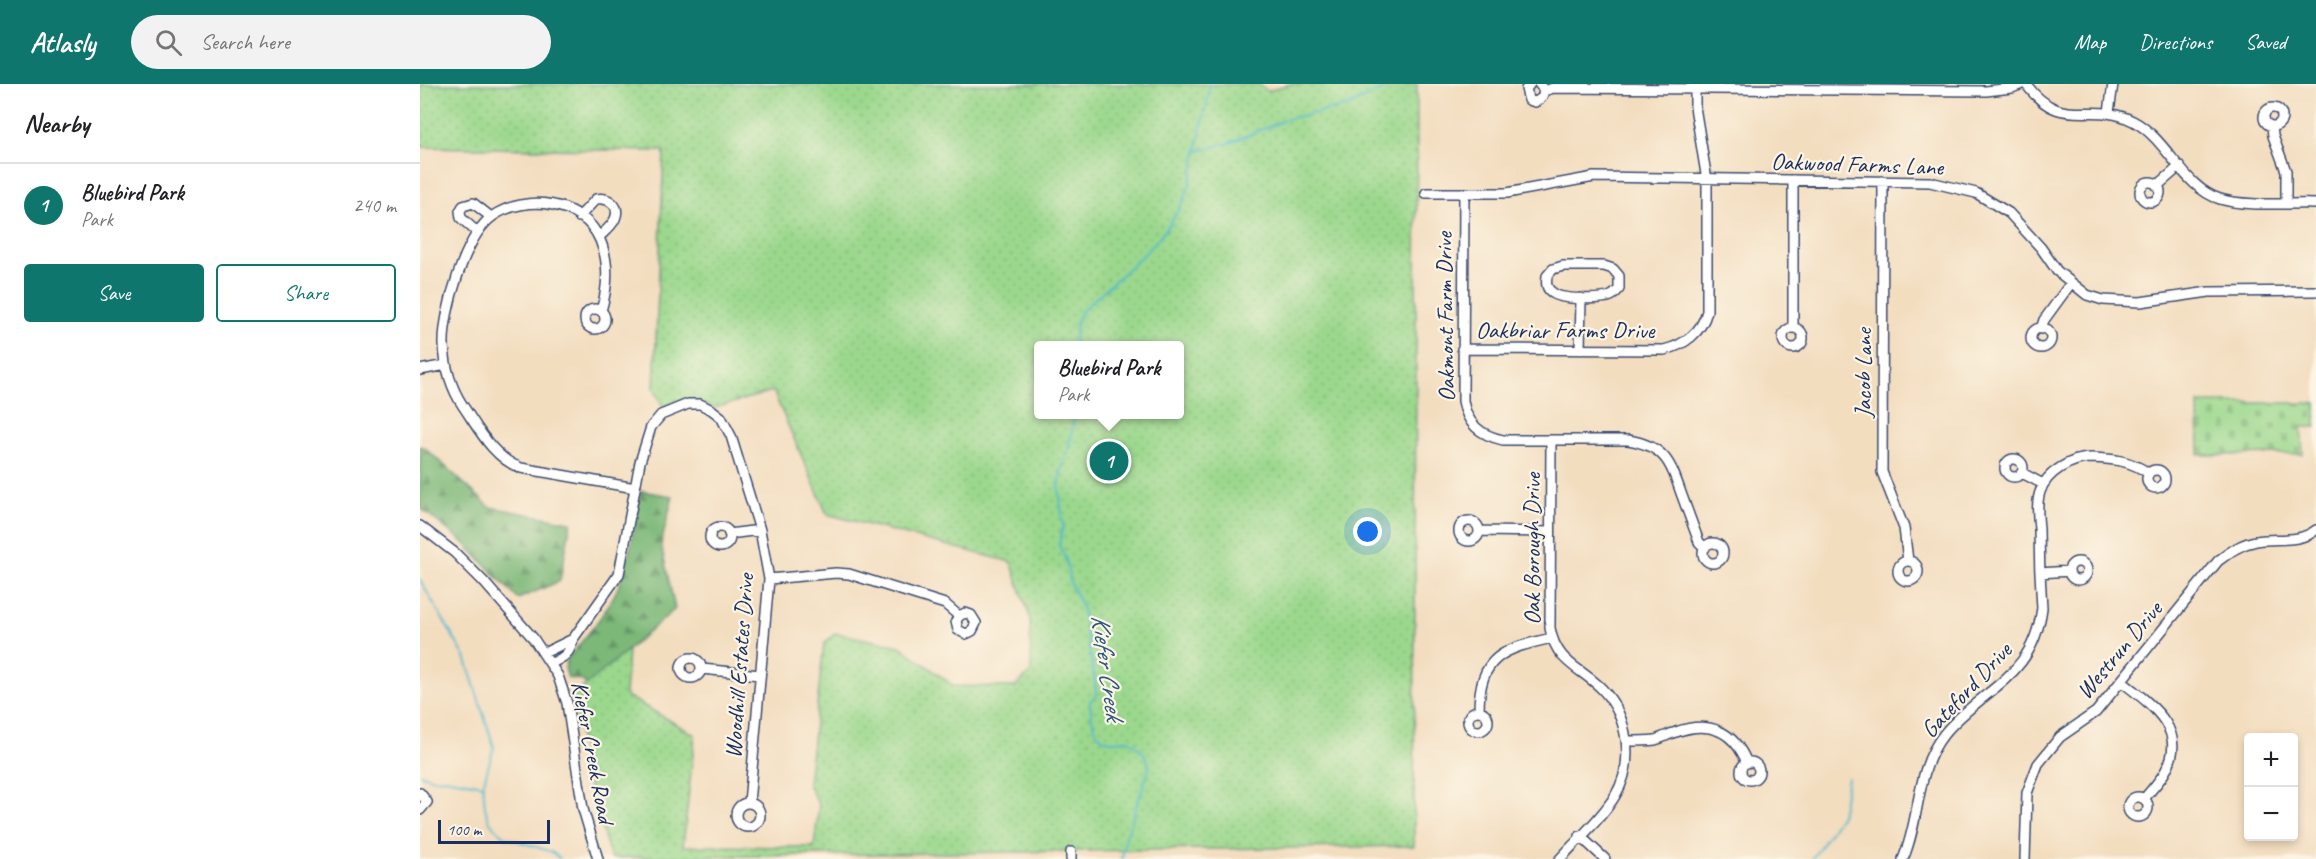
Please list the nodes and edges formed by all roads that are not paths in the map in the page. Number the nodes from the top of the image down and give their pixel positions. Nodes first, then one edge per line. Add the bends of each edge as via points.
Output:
1 (1530, 84) edge
2 (2024, 84) edge
3 (2113, 84) edge
4 (1694, 87) edge
5 (1932, 87) edge
6 (1541, 88) edge
7 (2109, 112) junction
8 (2272, 126) dead end
9 (2180, 166) junction
10 (1707, 180) junction
11 (1793, 180) junction
12 (1883, 181) junction
13 (2157, 186) dead end
14 (1426, 193) dead end
15 (1464, 194) junction
16 (2286, 203) junction
17 (2316, 204) edge
18 (491, 217) junction
19 (579, 217) junction
20 (477, 232) junction
21 (599, 237) junction
22 (2071, 283) junction
23 (2316, 291) edge
24 (1581, 298) junction
25 (601, 311) dead end
26 (1793, 328) dead end
27 (2042, 328) dead end
28 (1462, 349) junction
29 (1580, 350) junction
30 (446, 365) junction
31 (420, 371) edge
32 (1551, 440) junction
33 (2022, 473) dead end
34 (2148, 473) dead end
35 (2043, 484) junction
36 (635, 489) junction
37 (420, 526) edge
38 (760, 530) junction
39 (2316, 530) edge
40 (1479, 531) dead end
41 (1550, 532) junction
42 (729, 534) dead end
43 (1705, 548) dead end
44 (1908, 561) dead end
45 (2069, 571) dead end
46 (2040, 573) junction
47 (769, 579) junction
48 (959, 616) junction
49 (1552, 638) junction
50 (573, 639) junction
51 (544, 653) junction
52 (552, 663) junction
53 (702, 669) dead end
54 (760, 675) junction
55 (2121, 681) junction
56 (1479, 711) dead end
57 (1627, 741) junction
58 (1747, 763) dead end
59 (420, 793) edge
60 (2144, 799) dead end
61 (749, 803) dead end
62 (420, 810) edge
63 (1580, 836) junction
64 (598, 859) edge
65 (1560, 859) edge
66 (1605, 859) edge
67 (1903, 859) edge
68 (2025, 859) edge

1 - 6 street via 1525,92 1532,102 1540,99
2 - 5 street via 2000,90
2 - 7 street via 2036,98 2056,110 2078,114
3 - 7 street
4 - 5 street
4 - 6 street
4 - 10 street, Oakbriar Farms Drive
7 - 9 street via 2150,132
8 - 16 street via 2286,171
9 - 13 street
9 - 16 street via 2203,191 2221,200
10 - 11 street, Oakwood Farms Lane
10 - 15 street, Oakwood Farms Lane via 1594,177 1521,191
10 - 29 street, Oakbriar Farms Drive via 1707,311 1701,328 1685,342 1665,350
11 - 12 street, Oakwood Farms Lane
11 - 26 street
12 - 22 street, Oakwood Farms Lane via 1940,183 1992,201 2009,213
12 - 44 street, Jacob Lane via 1882,472 1904,528
14 - 15 street, Oakwood Farms Lane
15 - 28 street, Oakmont Farm Drive
16 - 17 street
18 - 19 street via 509,208 536,203 564,208
18 - 20 street
18 - 20 street via 473,203 463,206 461,218
19 - 21 street
19 - 21 street via 596,199 606,199 614,205 615,220
20 - 30 street via 448,309
21 - 25 street via 607,268
22 - 23 street, Oakwood Farms Lane via 2086,295 2123,303 2227,291
22 - 27 street
24 - 24 street via 1615,293 1621,282 1617,272 1604,266 1563,266 1547,276 1547,286 1553,294
24 - 29 street
28 - 29 street, Oakbriar Farms Drive
28 - 32 street, Oakmont Farm Drive via 1464,411 1476,429 1503,440
30 - 31 street
30 - 36 street via 460,402 486,440 510,463
32 - 41 street, Oak Borough Drive
32 - 43 street, Oakmont Farm Drive via 1628,440 1654,448 1671,464 1699,542
33 - 35 street
34 - 35 street via 2126,461 2084,458 2061,467
35 - 46 street, Gateford Drive via 2038,505
36 - 38 street, Woodhill Estates Drive via 647,438 656,420 688,404 699,404 727,425
36 - 50 street, Woodhill Estates Drive via 620,574
37 - 51 street, Kiefer Creek Road via 468,565
38 - 42 street
38 - 47 street, Woodhill Estates Drive
39 - 55 street, Westrun Drive via 2296,538 2258,540 2232,550 2218,561
40 - 41 street
41 - 49 street, Oak Borough Drive
45 - 46 street
46 - 67 street, Gateford Drive via 2042,608 2029,651 2019,666 1959,719 1936,746 1925,770
47 - 48 street via 849,574 945,604
47 - 54 street, Woodhill Estates Drive
48 - 48 street via 964,613 973,617 976,623 972,631 958,630
49 - 56 street via 1518,646 1494,660 1482,677
49 - 57 street, Oak Borough Drive via 1560,655 1602,689 1624,727
50 - 51 street
50 - 52 street, Woodhill Estates Drive via 567,655
51 - 52 street, Kiefer Creek Road
52 - 64 street, Kiefer Creek Road via 567,703 583,809
53 - 54 street
54 - 61 street, Woodhill Estates Drive
55 - 60 street via 2167,722 2173,741 2166,771
55 - 68 street, Westrun Drive via 2096,712 2060,737 2038,764 2027,794
57 - 58 street via 1654,740 1689,728 1710,728 1729,736 1742,750
57 - 63 street, Oak Borough Drive via 1620,784 1604,810
59 - 62 street via 427,802
63 - 65 street, Oak Borough Drive
63 - 66 street

